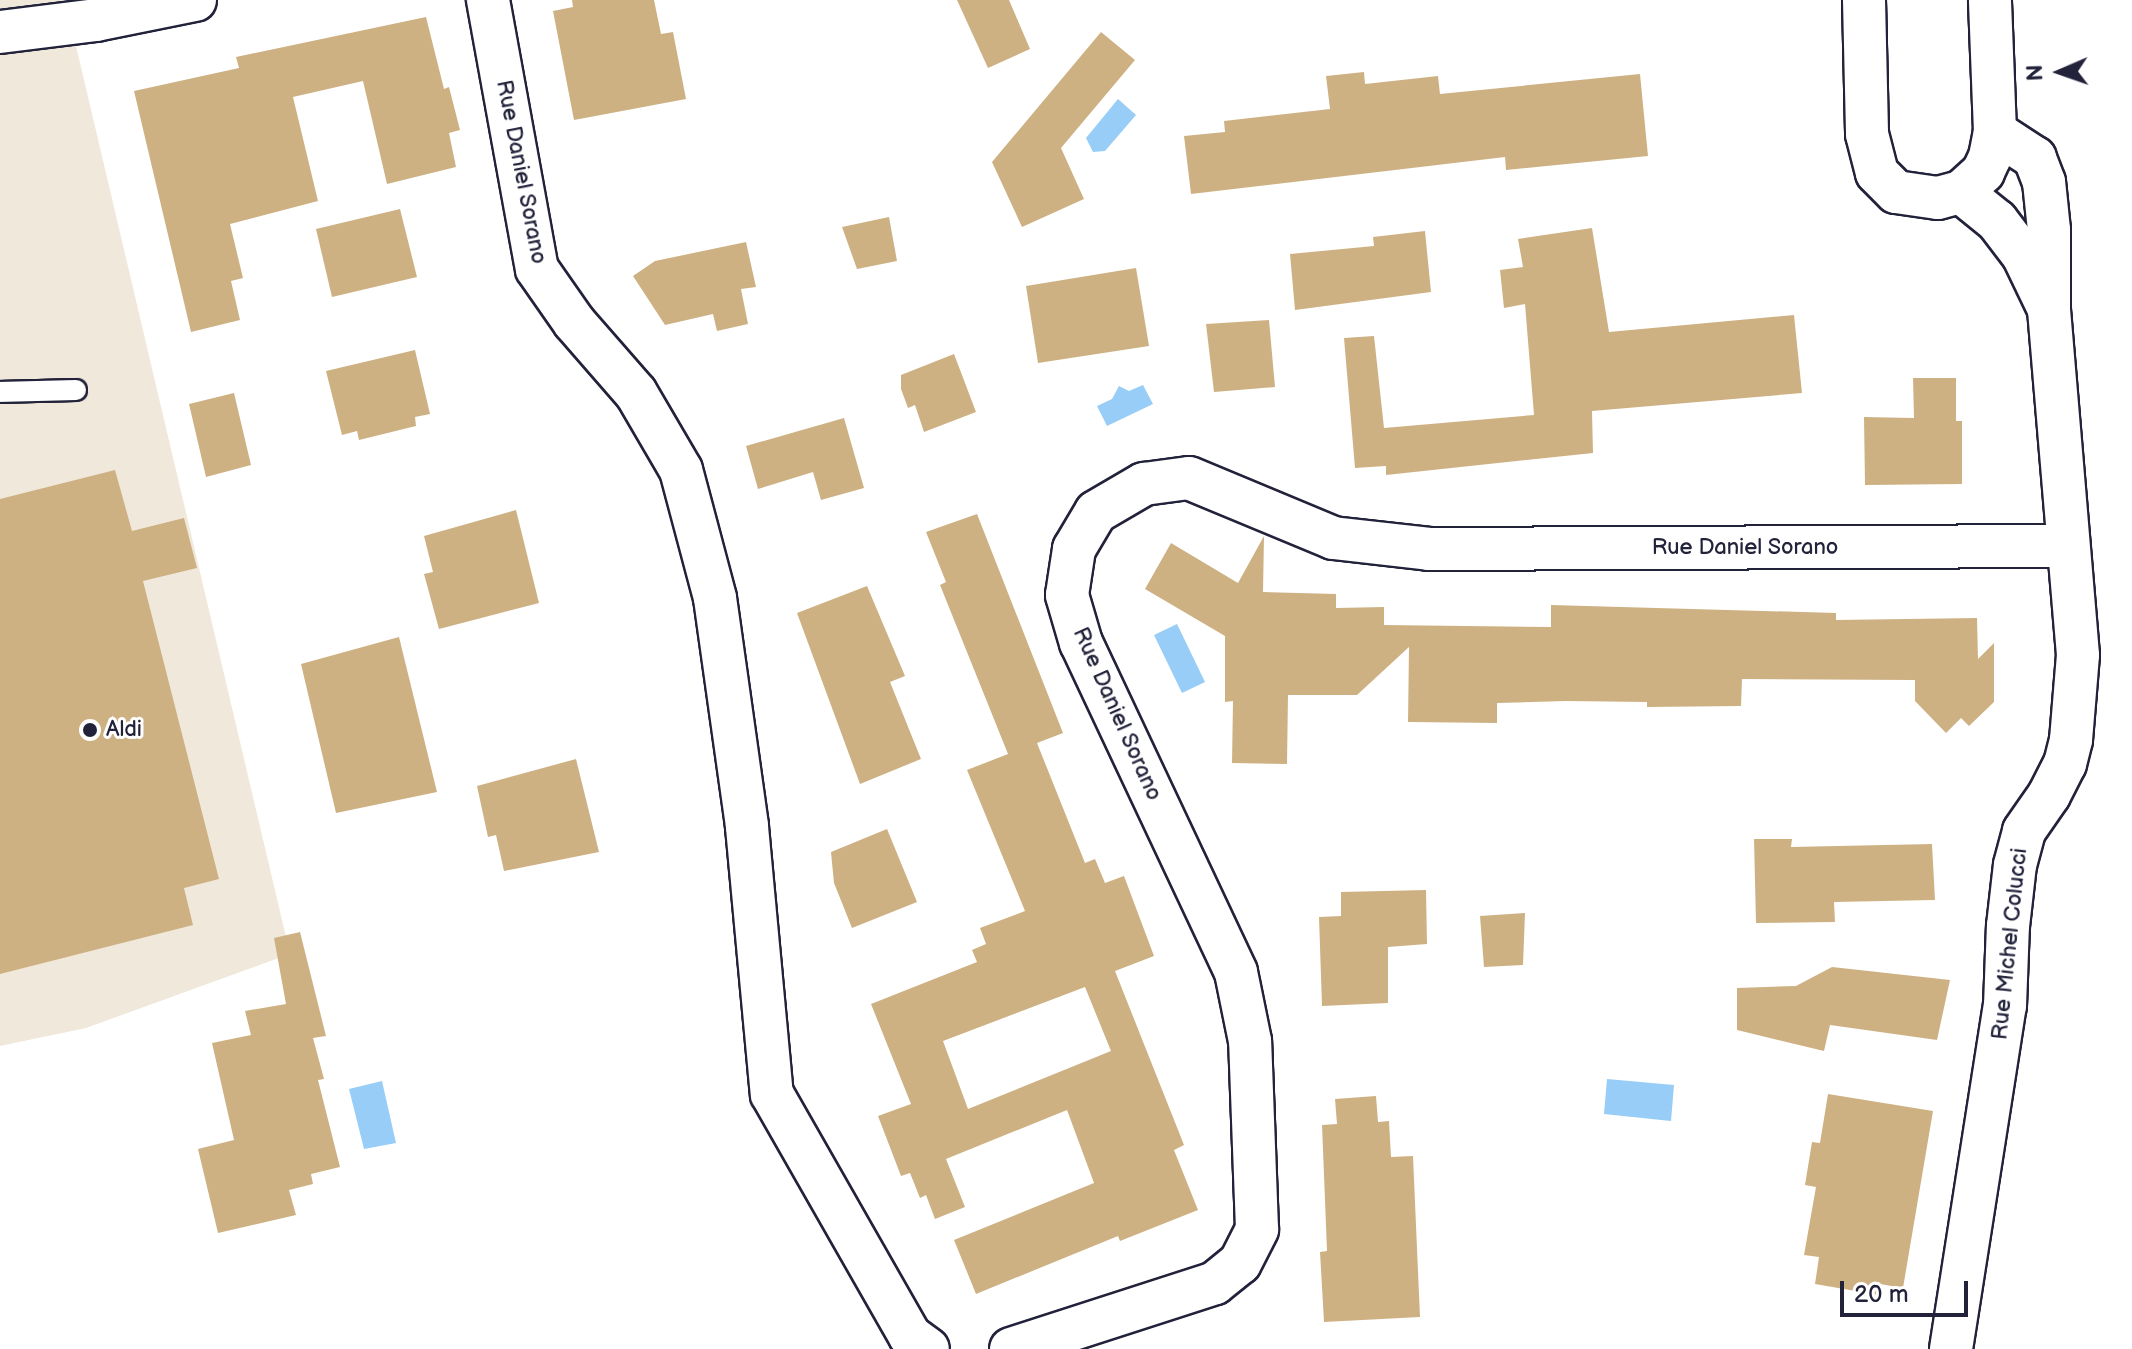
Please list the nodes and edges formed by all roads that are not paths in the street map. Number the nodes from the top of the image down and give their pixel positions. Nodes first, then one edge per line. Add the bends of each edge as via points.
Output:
1 (195, 0) edge
2 (488, 0) edge
3 (1864, 0) edge
4 (1990, 0) edge
5 (0, 32) edge
6 (1995, 132) junction
7 (1961, 192) junction
8 (2049, 309) junction
9 (76, 390) dead end
10 (0, 392) edge
11 (2068, 546) junction
12 (928, 1349) edge
13 (1011, 1349) edge
14 (1951, 1349) edge

1 - 5 street
2 - 12 street, Rue Daniel Sorano via 537,269 574,322 636,393 681,470 711,584 747,827 772,1094 910,1336
3 - 7 street via 1867,134 1877,173 1896,192 1919,198
4 - 6 street
6 - 7 street via 1983,172
6 - 8 street, Rue Michel Colucci via 2035,158 2044,182
7 - 8 street, Rue Michel Colucci via 1997,221 2023,255
8 - 11 street, Rue Michel Colucci
9 - 10 lane
11 - 13 street, Rue Daniel Sorano via 1429,549 1333,538 1189,478 1144,484 1096,512 1074,549 1067,595 1081,643 1236,972 1250,1041 1257,1229 1240,1263 1215,1283
11 - 14 street, Rue Michel Colucci via 2078,655 2071,740 2055,785 2024,831 2015,865 2005,1006

